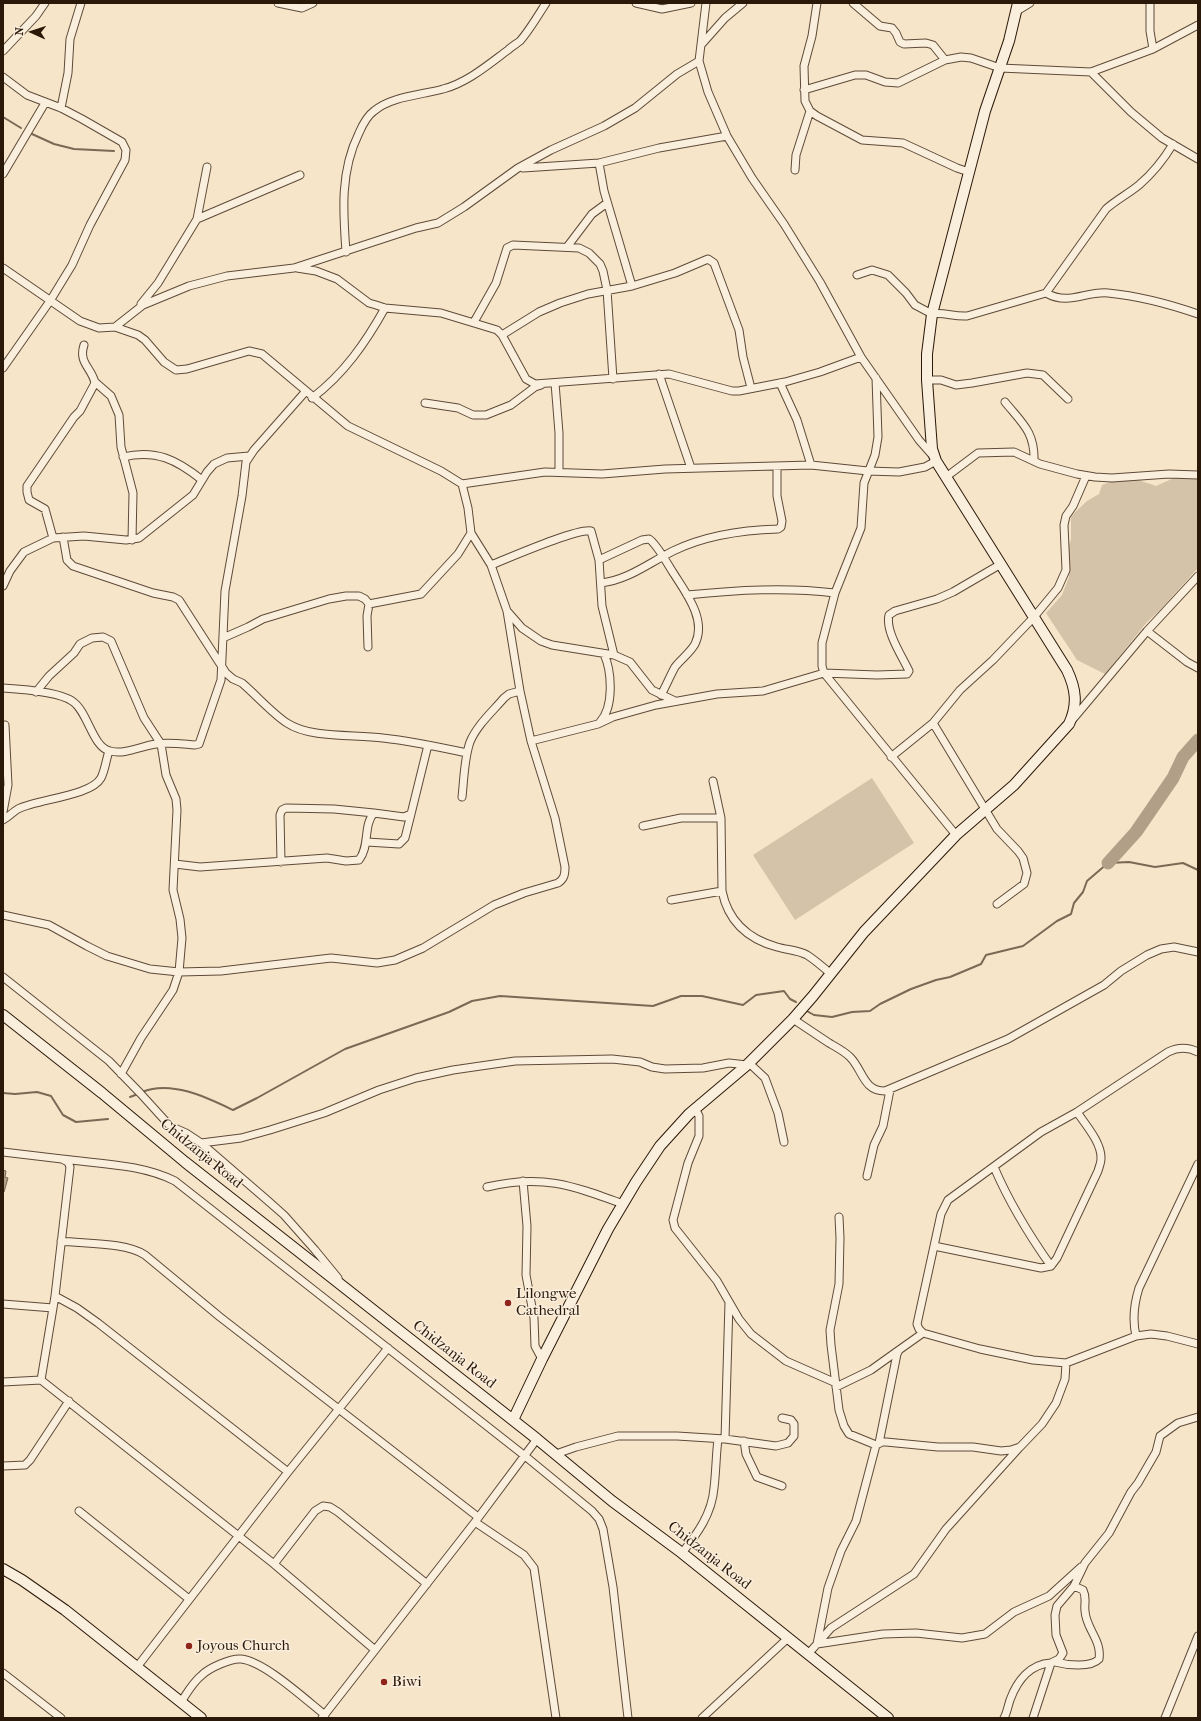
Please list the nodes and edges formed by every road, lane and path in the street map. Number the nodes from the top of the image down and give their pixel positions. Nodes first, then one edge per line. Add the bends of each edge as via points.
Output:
1 (45, 3) edge
2 (81, 3) edge
3 (278, 3) edge
4 (313, 3) edge
5 (546, 3) edge
6 (636, 3) edge
7 (691, 3) edge
8 (706, 3) edge
9 (743, 3) edge
10 (817, 3) edge
11 (854, 3) edge
12 (1030, 3) edge
13 (1150, 3) edge
14 (1018, 7) edge
15 (1198, 25) edge
16 (701, 46) junction
17 (1152, 49) junction
18 (3, 51) edge
19 (945, 60) junction
20 (699, 61) junction
21 (1000, 68) junction
22 (1091, 72) junction
23 (3, 77) edge
24 (804, 90) junction
25 (45, 103) junction
26 (61, 108) junction
27 (810, 111) junction
28 (727, 136) junction
29 (1173, 144) junction
30 (1198, 159) edge
31 (599, 163) junction
32 (207, 166) dead end
33 (518, 168) junction
34 (794, 170) dead end
35 (970, 172) junction
36 (3, 174) edge
37 (300, 175) dead end
38 (607, 203) junction
39 (197, 219) junction
40 (567, 247) junction
41 (346, 252) junction
42 (3, 268) edge
43 (294, 268) junction
44 (858, 275) dead end
45 (632, 286) junction
46 (607, 290) junction
47 (1046, 293) junction
48 (50, 301) junction
49 (385, 308) junction
50 (135, 310) junction
51 (932, 314) junction
52 (1198, 314) edge
53 (474, 322) junction
54 (115, 326) junction
55 (502, 335) junction
56 (84, 345) dead end
57 (862, 357) junction
58 (3, 368) edge
59 (659, 374) junction
60 (876, 377) junction
61 (614, 379) junction
62 (927, 380) junction
63 (95, 382) junction
64 (555, 383) junction
65 (780, 383) junction
66 (543, 384) junction
67 (751, 388) junction
68 (306, 391) junction
69 (312, 398) junction
70 (1068, 398) dead end
71 (1005, 402) dead end
72 (425, 403) dead end
73 (249, 456) junction
74 (123, 457) junction
75 (935, 458) junction
76 (1034, 461) junction
77 (811, 465) junction
78 (777, 466) junction
79 (691, 468) junction
80 (868, 471) junction
81 (559, 472) junction
82 (946, 476) junction
83 (1086, 476) junction
84 (1198, 476) edge
85 (202, 480) junction
86 (462, 484) junction
87 (470, 534) junction
88 (63, 537) junction
89 (53, 538) junction
90 (132, 540) junction
91 (662, 557) junction
92 (600, 560) junction
93 (1001, 564) junction
94 (491, 565) junction
95 (1198, 576) edge
96 (601, 583) junction
97 (3, 586) edge
98 (835, 593) junction
99 (687, 595) junction
100 (369, 604) junction
101 (507, 611) junction
102 (1034, 617) junction
103 (1147, 631) junction
104 (223, 638) junction
105 (368, 647) dead end
106 (604, 654) junction
107 (614, 655) junction
108 (222, 667) junction
109 (1198, 668) edge
110 (824, 673) junction
111 (3, 688) edge
112 (520, 691) junction
113 (36, 692) junction
114 (661, 695) junction
115 (676, 701) junction
116 (933, 723) junction
117 (598, 724) junction
118 (1069, 724) junction
119 (5, 725) dead end
120 (531, 741) junction
121 (161, 744) junction
122 (428, 745) junction
123 (109, 751) junction
124 (467, 753) junction
125 (891, 757) junction
126 (712, 781) dead end
127 (462, 798) dead end
128 (987, 810) junction
129 (3, 812) edge
130 (374, 813) junction
131 (411, 814) junction
132 (721, 818) junction
133 (3, 820) edge
134 (643, 826) dead end
135 (956, 835) junction
136 (367, 842) junction
137 (281, 862) junction
138 (175, 864) junction
139 (722, 891) junction
140 (671, 900) dead end
141 (997, 904) dead end
142 (3, 915) edge
143 (1198, 952) edge
144 (179, 972) junction
145 (831, 974) junction
146 (3, 977) edge
147 (3, 1015) edge
148 (793, 1019) junction
149 (1198, 1052) edge
150 (748, 1064) junction
151 (121, 1074) junction
152 (890, 1090) junction
153 (695, 1108) junction
154 (1077, 1112) junction
155 (784, 1142) dead end
156 (201, 1143) junction
157 (3, 1152) edge
158 (62, 1159) junction
159 (1198, 1164) edge
160 (994, 1167) junction
161 (867, 1176) dead end
162 (523, 1181) junction
163 (487, 1187) dead end
164 (623, 1204) junction
165 (838, 1217) dead end
166 (61, 1242) junction
167 (934, 1246) junction
168 (1051, 1266) junction
169 (348, 1290) junction
170 (55, 1296) junction
171 (729, 1302) junction
172 (3, 1304) edge
173 (53, 1308) junction
174 (923, 1333) junction
175 (1136, 1336) junction
176 (1198, 1344) edge
177 (388, 1348) junction
178 (899, 1350) junction
179 (542, 1359) junction
180 (1066, 1363) junction
181 (42, 1380) junction
182 (3, 1382) edge
183 (836, 1385) junction
184 (69, 1401) junction
185 (339, 1409) junction
186 (1198, 1417) edge
187 (782, 1418) dead end
188 (513, 1420) junction
189 (537, 1439) junction
190 (721, 1439) junction
191 (744, 1441) junction
192 (877, 1444) junction
193 (1020, 1447) junction
194 (556, 1454) junction
195 (525, 1456) junction
196 (3, 1466) edge
197 (288, 1472) junction
198 (782, 1486) dead end
199 (79, 1511) dead end
200 (477, 1520) junction
201 (238, 1535) junction
202 (682, 1553) junction
203 (274, 1564) junction
204 (1085, 1564) junction
205 (3, 1570) edge
206 (427, 1584) junction
207 (1074, 1586) junction
208 (189, 1599) junction
209 (1198, 1636) edge
210 (788, 1638) junction
211 (817, 1644) junction
212 (375, 1650) junction
213 (808, 1654) junction
214 (1053, 1663) junction
215 (137, 1667) junction
216 (3, 1673) edge
217 (181, 1702) junction
218 (323, 1717) edge
219 (61, 1718) edge
220 (201, 1718) edge
221 (556, 1718) edge
222 (628, 1718) edge
223 (702, 1718) edge
224 (888, 1718) edge
225 (1004, 1718) edge
226 (1033, 1718) edge
227 (1165, 1718) edge

1 - 18 street via 26,28
2 - 26 street via 70,39 68,73
3 - 4 street via 302,8
5 - 41 street via 520,41 470,76 445,89 413,95 374,111 359,132 347,166 343,191
6 - 7 street via 662,9
8 - 16 street
9 - 16 street
10 - 24 street via 804,66
11 - 19 street via 880,26 892,28 900,42 933,45
12 - 14 street
13 - 17 street
14 - 21 street
15 - 17 street
16 - 20 street
17 - 22 street
19 - 21 street via 971,58
19 - 24 street via 898,83 855,74
20 - 28 street via 708,92
20 - 33 street via 677,74 635,108
21 - 22 street
21 - 35 street via 985,111
22 - 29 street via 1131,112
23 - 25 street via 27,95
24 - 27 street via 805,101
25 - 26 street
25 - 36 street
26 - 48 street via 122,142 126,154 72,265
27 - 34 street
27 - 35 street via 862,140 903,143
28 - 31 street via 659,148
28 - 57 street via 820,282
29 - 30 street
29 - 47 street via 1162,161 1139,185 1106,209
31 - 33 street
31 - 38 street
32 - 39 street
33 - 41 street via 438,223
35 - 51 street
37 - 39 street
38 - 40 street via 592,214
38 - 45 street
39 - 50 street via 158,283
40 - 46 street via 584,250 600,264
40 - 53 street via 514,245 507,248 496,283
41 - 43 street
42 - 48 street
43 - 49 street via 337,279 369,302
43 - 50 street via 227,276 189,286
44 - 51 street via 872,270 888,275 914,305
45 - 46 street
45 - 67 street via 675,273 705,259 712,260 739,330
46 - 55 street via 549,307
46 - 61 street
47 - 51 street via 967,316 959,317 941,312
47 - 52 street via 1066,299 1098,293 1127,295
48 - 54 street via 86,324 99,328
48 - 58 street
49 - 53 street via 441,314
49 - 69 street via 348,364
50 - 54 street
51 - 62 street
53 - 55 street via 496,330
54 - 68 street via 145,340 164,362 176,370 248,351 256,352 268,358
55 - 66 street via 526,379 534,384
56 - 63 street via 84,362
57 - 60 street
57 - 65 street
59 - 61 street
59 - 67 street via 678,376 732,391
59 - 79 street
60 - 75 street via 919,440
60 - 80 street via 878,437 875,455
61 - 64 street
62 - 70 street via 941,380 956,385 1033,373 1043,375
62 - 75 street
63 - 74 street via 103,387 114,401 119,415
63 - 89 street via 80,411 27,486 29,500 45,509
64 - 66 street
64 - 81 street
65 - 67 street
65 - 77 street via 797,420
66 - 72 street via 536,386 511,405 486,415 472,415 458,408
68 - 69 street
68 - 73 street
69 - 86 street via 348,426 441,471
71 - 76 street via 1029,432 1034,448
73 - 85 street via 227,458 214,464
73 - 104 street via 228,571
74 - 85 street via 138,453 173,461
74 - 90 street via 133,493
75 - 80 street via 925,467 906,471
75 - 82 street
76 - 82 street via 1014,452 978,454
76 - 83 street
77 - 78 street
77 - 80 street
78 - 79 street
78 - 91 street via 781,527 745,530 705,539
79 - 81 street via 602,474
80 - 98 street via 862,492 861,528
81 - 86 street
82 - 93 street
83 - 84 street
83 - 102 street via 1064,525 1066,570 1058,588
85 - 90 street via 193,495 153,528
86 - 87 street via 468,508
87 - 94 street
87 - 100 street via 458,554 421,594
88 - 89 street
88 - 90 street via 88,536
88 - 108 street via 67,560 73,566 178,600
89 - 97 street via 24,552
91 - 92 street via 652,541 646,539
91 - 96 street via 621,579
91 - 99 street
92 - 94 street via 592,533 588,530
92 - 96 street
93 - 102 street
93 - 110 street via 942,597 889,615 891,634 909,671 907,674
94 - 101 street
95 - 103 street
96 - 107 street via 602,606
98 - 99 street via 810,590 742,590
98 - 110 street via 822,643
99 - 114 street via 696,614 697,639 693,648 675,668
100 - 104 street via 359,596 319,601 263,619
100 - 105 street
101 - 106 street via 522,628 541,641
101 - 112 street
102 - 116 street via 960,690
102 - 118 street via 1072,680 1076,699
103 - 109 street
103 - 118 street
104 - 108 street
106 - 107 street
106 - 117 street via 610,686 605,714
107 - 114 street via 630,662 652,690
108 - 121 street via 221,680 199,744
108 - 122 street via 288,724 327,735 373,736
110 - 115 street via 763,691 717,694
110 - 125 street
111 - 113 street
112 - 120 street
112 - 124 street via 509,694 500,703 470,741
113 - 121 street via 80,644 92,638 103,637 111,641 144,718
113 - 123 street via 58,695 73,701 103,748
114 - 115 street
115 - 117 street via 640,709
116 - 125 street
116 - 128 street
117 - 120 street
118 - 128 street via 1014,785
119 - 129 street via 8,785
120 - 144 street via 560,838 565,875 563,880 494,905 423,948 386,962 377,964 331,958 241,970
121 - 123 street via 127,751
121 - 138 street via 166,775 176,799
122 - 124 street
122 - 131 street
123 - 133 street via 100,779 93,786 84,791 18,809
124 - 127 street
125 - 135 street
126 - 132 street
128 - 135 street
128 - 141 street via 997,829 1018,850 1027,873 1020,888
130 - 131 street via 404,817
130 - 136 street via 370,818
130 - 137 street via 334,809 282,810
131 - 136 street via 405,838 399,844
132 - 134 street via 681,818
132 - 139 street
135 - 145 street via 864,932
136 - 137 street via 360,860 327,858
137 - 138 street via 200,867
138 - 144 street via 174,896 182,938
139 - 140 street
139 - 145 street via 732,918 746,933 771,945 807,955
142 - 144 street via 49,925 86,946 150,970
143 - 152 street via 1174,947 1147,955 1104,985 1008,1039
144 - 151 street via 173,990
145 - 148 street
146 - 151 street via 99,1053
147 - 169 street, Chidzanja Road
148 - 150 street
148 - 152 street via 846,1053 855,1062 869,1086 880,1091
149 - 154 street via 1179,1048 1168,1052
150 - 153 street
150 - 155 street via 765,1078 778,1113
150 - 156 street via 729,1063 703,1068 665,1069 640,1062 612,1059 515,1061 416,1078 270,1130 241,1138
151 - 156 street via 170,1126
152 - 161 street
153 - 164 street via 660,1146
153 - 171 street via 699,1116 699,1136 688,1163 674,1224 717,1281
154 - 160 street via 1041,1132
154 - 168 street via 1097,1144 1101,1158 1098,1171
156 - 169 street via 284,1215
157 - 158 street
158 - 166 street via 70,1166
158 - 177 street via 140,1169 158,1173 175,1181
159 - 175 street via 1139,1288 1134,1312
160 - 167 street via 948,1200 941,1214
160 - 168 street via 1007,1197
162 - 163 street
162 - 164 street via 560,1183
162 - 179 street via 528,1226 526,1276 534,1318 535,1346
164 - 179 street
165 - 183 street via 839,1284 830,1330
166 - 170 street
166 - 185 street via 125,1247 140,1251
167 - 168 street via 1041,1268
167 - 174 street via 918,1319 919,1329
169 - 188 street, Chidzanja Road
170 - 173 street
170 - 197 street via 98,1323
171 - 183 street via 751,1334 776,1354
171 - 190 street
172 - 173 street
173 - 181 street
174 - 178 street
174 - 180 street via 980,1349 1033,1360
175 - 176 street via 1167,1336
175 - 180 street
177 - 185 street
177 - 195 street
178 - 183 street via 871,1370
178 - 192 street
179 - 188 street
180 - 193 street via 1065,1379 1056,1404 1042,1424
181 - 182 street
181 - 184 street
183 - 192 street via 845,1431 854,1437
184 - 196 street via 25,1465
184 - 201 street
185 - 197 street
185 - 200 street
186 - 204 street via 1178,1423 1160,1436 1156,1452 1130,1492 1109,1533
187 - 191 street via 791,1420 794,1424 794,1436 788,1443 776,1446
188 - 189 street, Chidzanja Road
189 - 194 street, Chidzanja Road
189 - 195 street
190 - 191 street
190 - 194 street via 618,1436 576,1446
190 - 202 street via 711,1503 704,1523
191 - 198 street via 746,1454 757,1477
192 - 193 street via 886,1442 1001,1451
192 - 211 street via 856,1522 841,1551 828,1588
193 - 211 street via 946,1529 914,1574 831,1628
194 - 202 street, Chidzanja Road via 612,1501
195 - 200 street
195 - 222 street via 592,1511 603,1529 613,1587
197 - 201 street
199 - 208 street
200 - 206 street
200 - 221 street via 524,1555 534,1568
201 - 203 street
201 - 208 street
202 - 210 street, Chidzanja Road
203 - 206 street via 316,1511 323,1506 338,1512
203 - 212 street
204 - 207 street
204 - 211 street via 1049,1596 1014,1612 985,1634 962,1638 916,1633 883,1634
205 - 215 street via 65,1610
206 - 212 street
207 - 214 street via 1055,1610 1056,1635 1063,1653
207 - 214 street via 1083,1590 1086,1596 1086,1617 1098,1643 1099,1659 1084,1664
208 - 215 street
209 - 227 street
210 - 213 street, Chidzanja Road
210 - 223 street
211 - 213 street
212 - 218 street
213 - 224 street, Chidzanja Road
214 - 225 street via 1034,1668 1022,1677
214 - 226 street
215 - 217 street
216 - 219 street
217 - 218 street via 207,1670 239,1658 277,1676
217 - 220 street

